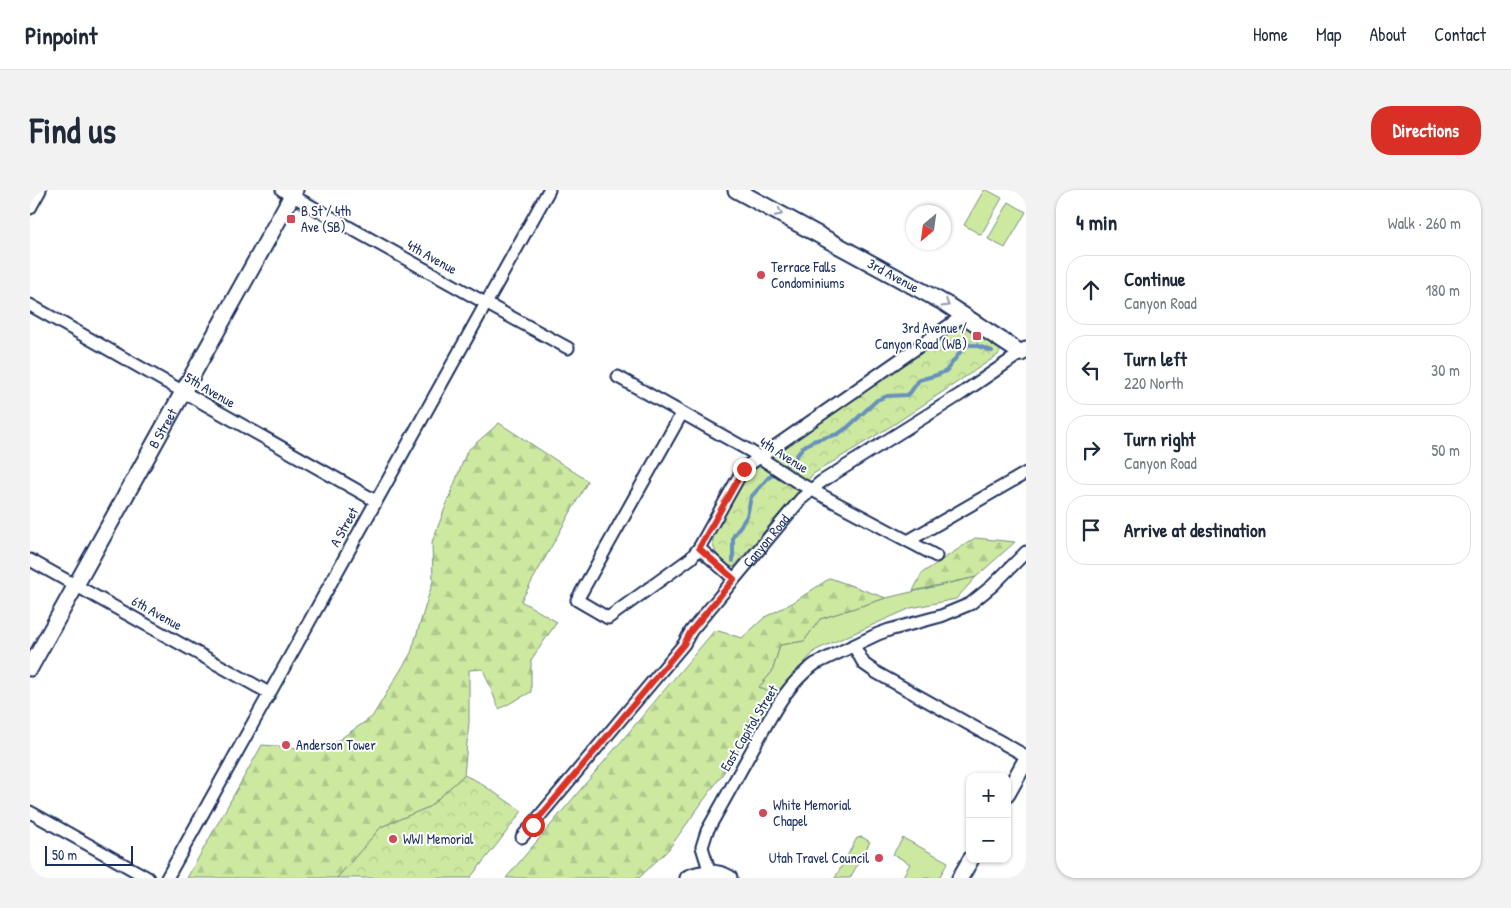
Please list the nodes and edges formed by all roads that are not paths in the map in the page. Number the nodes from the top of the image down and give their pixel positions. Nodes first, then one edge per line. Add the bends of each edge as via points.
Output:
1 (40, 190) edge
2 (548, 190) edge
3 (736, 190) edge
4 (290, 192) edge
5 (30, 208) edge
6 (486, 304) junction
7 (30, 306) edge
8 (964, 315) junction
9 (568, 348) dead end
10 (1023, 352) edge
11 (618, 377) dead end
12 (183, 392) junction
13 (682, 413) junction
14 (759, 457) junction
15 (1026, 473) edge
16 (811, 490) junction
17 (376, 501) junction
18 (908, 541) junction
19 (699, 548) junction
20 (1026, 552) edge
21 (936, 556) dead end
22 (30, 560) edge
23 (734, 579) junction
24 (76, 585) junction
25 (854, 646) junction
26 (30, 668) edge
27 (269, 693) junction
28 (1026, 756) edge
29 (1026, 760) edge
30 (1011, 787) edge
31 (30, 812) edge
32 (522, 838) dead end
33 (969, 863) edge
34 (710, 873) junction
35 (148, 878) edge
36 (167, 878) edge
37 (688, 878) edge
38 (729, 878) edge
39 (960, 878) edge

1 - 5 street
2 - 6 street, A Street
3 -> 8 street, 3rd Avenue
4 - 6 street, 4th Avenue
4 - 12 street, B Street
6 - 9 street, 4th Avenue
6 - 17 street, A Street
7 - 12 street, 5th Avenue
8 - 10 street, 3rd Avenue
8 - 14 street
10 - 16 street, Canyon Road
11 - 13 street, 4th Avenue
12 - 17 street, 5th Avenue
12 - 24 street, B Street
13 - 14 street, 4th Avenue
13 - 19 street via 577,600 608,618 684,563
14 - 16 street, 4th Avenue
14 - 19 street via 744,469
15 - 18 street
16 - 18 street, 4th Avenue
16 - 23 street, Canyon Road
17 - 27 street, A Street
18 - 21 street, 4th Avenue
19 - 23 street
20 - 25 street, East Capitol Street via 970,604 941,616 889,630
22 - 24 street, 6th Avenue
23 - 32 street, Canyon Road
24 - 26 street, B Street
24 - 27 street, 6th Avenue
25 - 28 street via 864,664 876,673
25 - 34 street, East Capitol Street via 808,669 777,706 704,837 702,847
27 - 36 street, A Street
29 - 30 street
31 - 35 street
33 - 39 street
34 - 37 street
34 - 38 street

